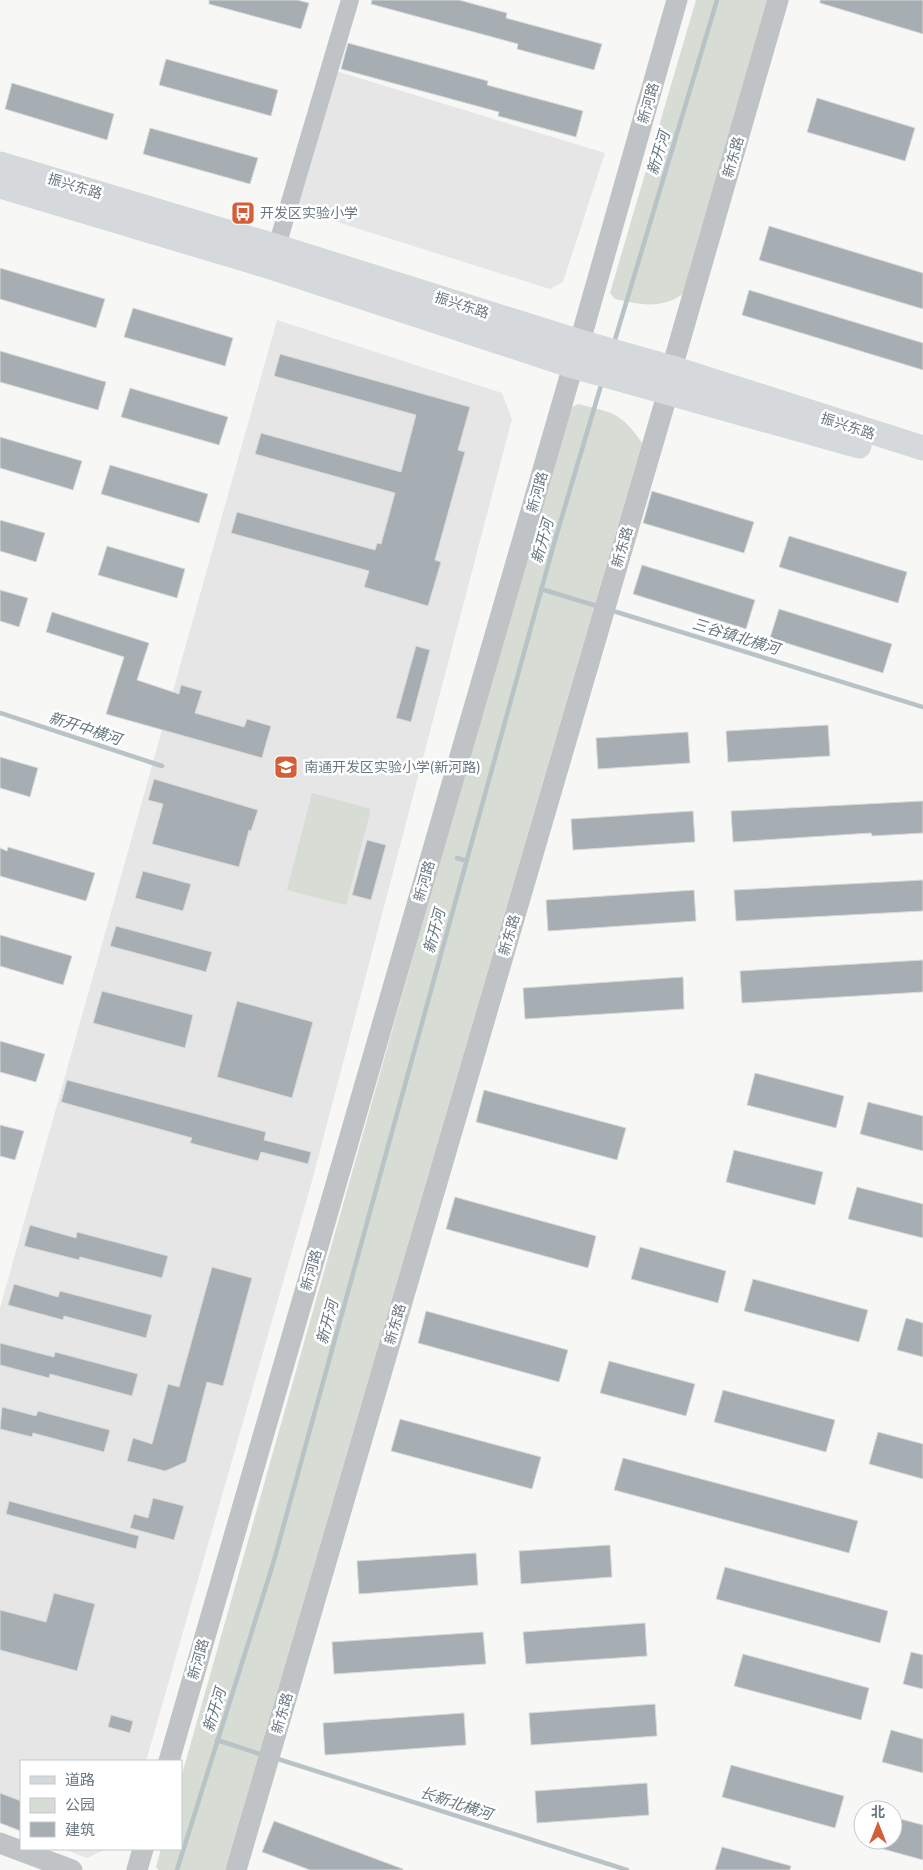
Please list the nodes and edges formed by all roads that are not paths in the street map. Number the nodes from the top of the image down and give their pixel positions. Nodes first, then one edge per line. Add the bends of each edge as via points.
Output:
1 (350, 0) edge
2 (677, 0) edge
3 (778, 0) edge
4 (0, 164) edge
5 (0, 186) edge
6 (274, 257) junction
7 (588, 344) junction
8 (672, 368) junction
9 (595, 372) junction
10 (668, 392) junction
11 (923, 448) edge
12 (923, 466) edge
13 (169, 1760) edge
14 (0, 1843) edge
15 (143, 1850) edge
16 (72, 1870) edge
17 (137, 1870) edge
18 (236, 1870) edge

1 - 6 street
2 - 7 street, 新河路
3 - 8 street, 新东路
4 - 6 main road, 振兴东路
5 - 6 main road, 振兴东路
6 - 7 main road, 振兴东路
6 - 9 main road, 振兴东路
7 - 8 main road, 振兴东路
7 - 9 street, 新河路
8 - 10 street, 新东路
8 - 11 main road, 振兴东路
9 - 10 main road, 振兴东路
9 - 13 street, 新河路
10 - 12 main road, 振兴东路
10 - 18 street, 新东路
14 - 16 street
15 - 17 street

